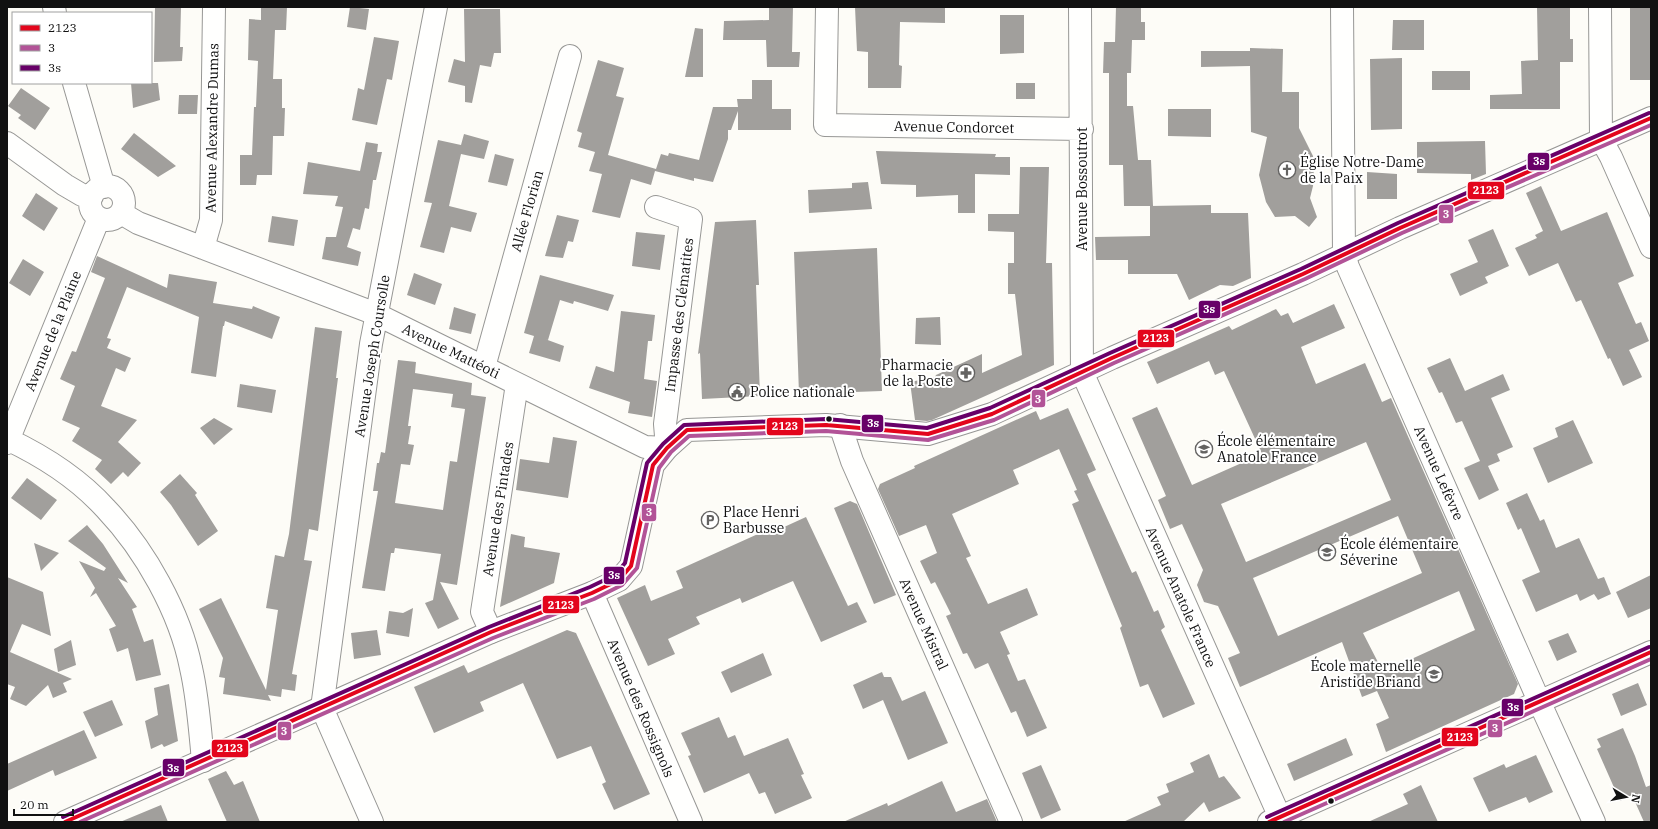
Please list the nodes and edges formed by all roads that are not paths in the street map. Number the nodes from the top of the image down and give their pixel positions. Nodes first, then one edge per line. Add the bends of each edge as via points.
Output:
1 (214, 7) edge
2 (436, 7) edge
3 (827, 7) edge
4 (1080, 7) edge
5 (1342, 7) edge
6 (1600, 7) edge
7 (570, 56) dead end
8 (74, 84) edge
9 (1651, 118) edge
10 (1082, 128) junction
11 (1601, 139) junction
12 (7, 143) edge
13 (98, 191) junction
14 (656, 207) dead end
15 (121, 213) junction
16 (99, 218) junction
17 (1651, 247) edge
18 (203, 248) junction
19 (1344, 254) junction
20 (376, 314) junction
21 (484, 367) junction
22 (1082, 372) junction
23 (517, 384) junction
24 (840, 425) junction
25 (7, 441) edge
26 (667, 448) junction
27 (592, 593) junction
28 (490, 632) junction
29 (1651, 652) edge
30 (1539, 701) junction
31 (322, 708) junction
32 (203, 761) junction
33 (1277, 820) edge
34 (65, 822) edge
35 (372, 822) edge
36 (691, 822) edge
37 (1011, 822) edge
38 (1594, 822) edge

1 - 18 street, Avenue Alexandre Dumas via 211,220
2 - 20 street, Avenue Joseph Coursolle
3 - 10 street, Avenue Condorcet via 825,125
4 - 10 street, Avenue Bossoutrot
5 - 19 street, Avenue Lefèvre
6 - 11 street
7 - 21 street, Allée Florian
8 - 13 street
9 - 11 street
10 - 22 street, Avenue Bossoutrot
11 - 17 street
11 - 19 street
12 - 13 street via 82,195
13 - 15 street via 115,189 123,197
13 - 16 street via 90,201 92,211
14 - 26 street, Impasse des Clématites via 691,219 665,424
15 - 16 street via 108,220
15 - 18 street, Avenue Mattéoti via 138,223
16 - 25 street, Avenue de la Plaine
18 - 20 street, Avenue Mattéoti
19 - 22 street
19 - 30 street, Avenue Lefèvre
20 - 21 street, Avenue Mattéoti
20 - 31 street, Avenue Joseph Coursolle
21 - 23 street, Avenue Mattéoti
22 - 24 street via 992,414 928,434
22 - 33 street, Avenue Anatole France via 1214,670
23 - 26 street, Avenue Mattéoti via 645,446
23 - 28 street, Avenue des Pintades via 482,612
24 - 26 street via 686,430
24 - 37 street, Avenue Mistral via 852,461
25 - 32 street via 37,454 71,478 106,508 135,545 161,587 179,626 191,667
26 - 27 street via 653,465 631,566 619,580
27 - 28 street
27 - 36 street, Avenue des Rossignols
28 - 31 street
29 - 30 street
30 - 33 street
30 - 38 street, Avenue Lefèvre
31 - 32 street
31 - 35 street
32 - 34 street

